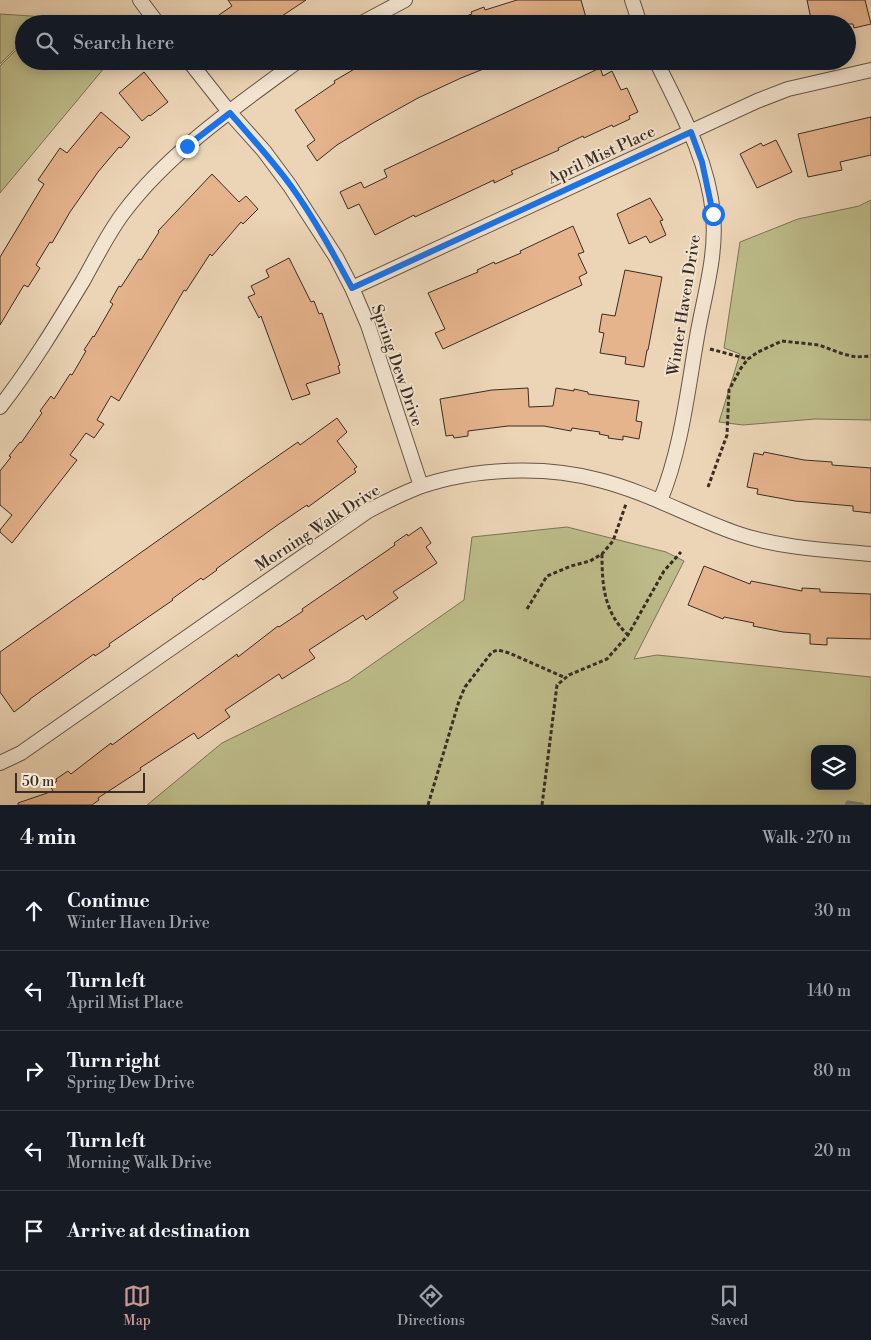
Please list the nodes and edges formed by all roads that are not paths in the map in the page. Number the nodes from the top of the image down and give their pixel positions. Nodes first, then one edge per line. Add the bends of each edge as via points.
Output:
1 (140, 0) edge
2 (405, 0) edge
3 (632, 0) edge
4 (151, 15) edge
5 (377, 15) edge
6 (637, 15) edge
7 (195, 70) edge
8 (286, 70) edge
9 (660, 70) edge
10 (871, 70) edge
11 (230, 113) junction
12 (691, 132) junction
13 (352, 288) junction
14 (0, 407) edge
15 (421, 486) junction
16 (660, 501) junction
17 (871, 554) edge
18 (0, 763) edge

1 - 4 street
2 - 5 street
3 - 6 street
7 - 11 street, Spring Dew Drive
8 - 11 street
9 - 12 street, Winter Haven Drive
10 - 12 street, April Mist Place via 788,89
11 - 13 street, Spring Dew Drive via 290,186
11 - 14 street via 187,146 123,213 62,317
12 - 13 street, April Mist Place
12 - 16 street, Winter Haven Drive via 702,162 713,214 713,246 692,371 672,466
13 - 15 street, Spring Dew Drive via 368,325
15 - 16 street, Morning Walk Drive via 482,473 545,472 599,480
15 - 18 street, Morning Walk Drive via 347,524 21,753
16 - 17 street, Morning Walk Drive via 737,534 824,550

